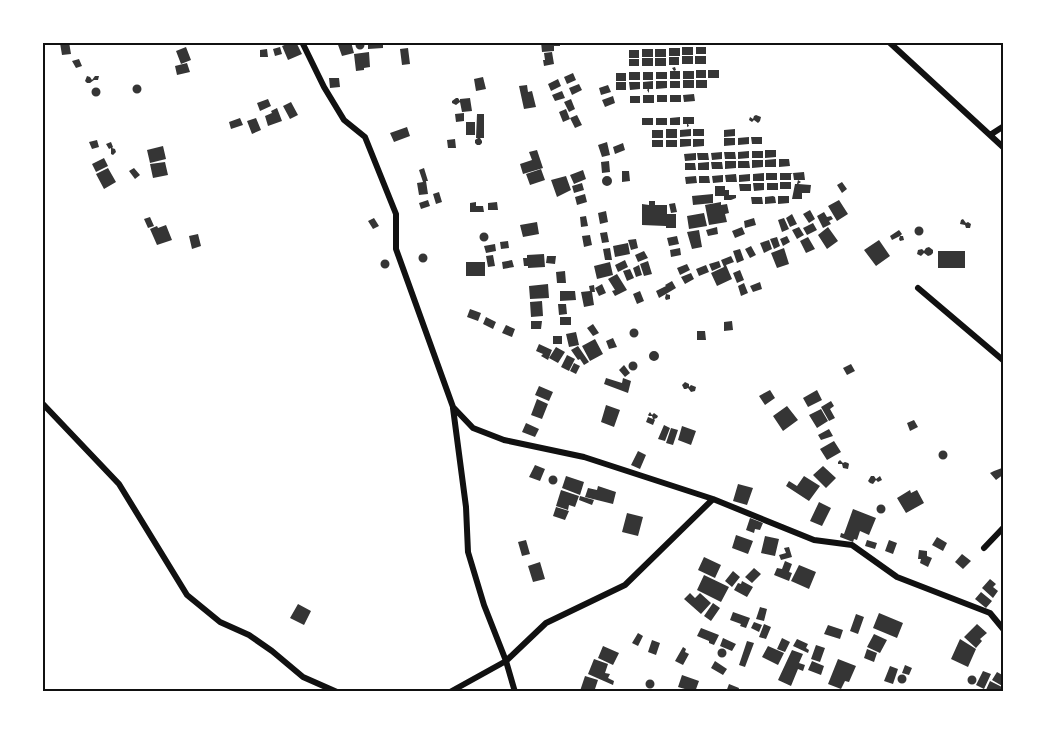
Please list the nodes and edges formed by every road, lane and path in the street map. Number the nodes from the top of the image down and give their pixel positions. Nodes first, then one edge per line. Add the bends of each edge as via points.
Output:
1 (302, 42) edge
2 (889, 42) edge
3 (1004, 126) edge
4 (990, 135) junction
5 (1004, 148) edge
6 (918, 288) dead end
7 (1004, 361) edge
8 (42, 403) edge
9 (453, 407) junction
10 (713, 499) junction
11 (1004, 527) edge
12 (984, 548) dead end
13 (1004, 630) edge
14 (506, 661) junction
15 (337, 692) edge
16 (450, 692) edge
17 (515, 692) edge

1 - 9 street via 344,120 364,137 396,214 396,249
2 - 4 street
3 - 4 street
4 - 5 street
6 - 7 street
8 - 15 street via 119,484 187,595 220,622 257,640 303,677
9 - 10 street via 473,428 504,440 584,457
9 - 14 street via 468,552 483,605
10 - 13 street via 814,540 852,545 897,577 990,613
10 - 14 street via 626,585 546,622
11 - 12 street
14 - 16 street
14 - 17 street

